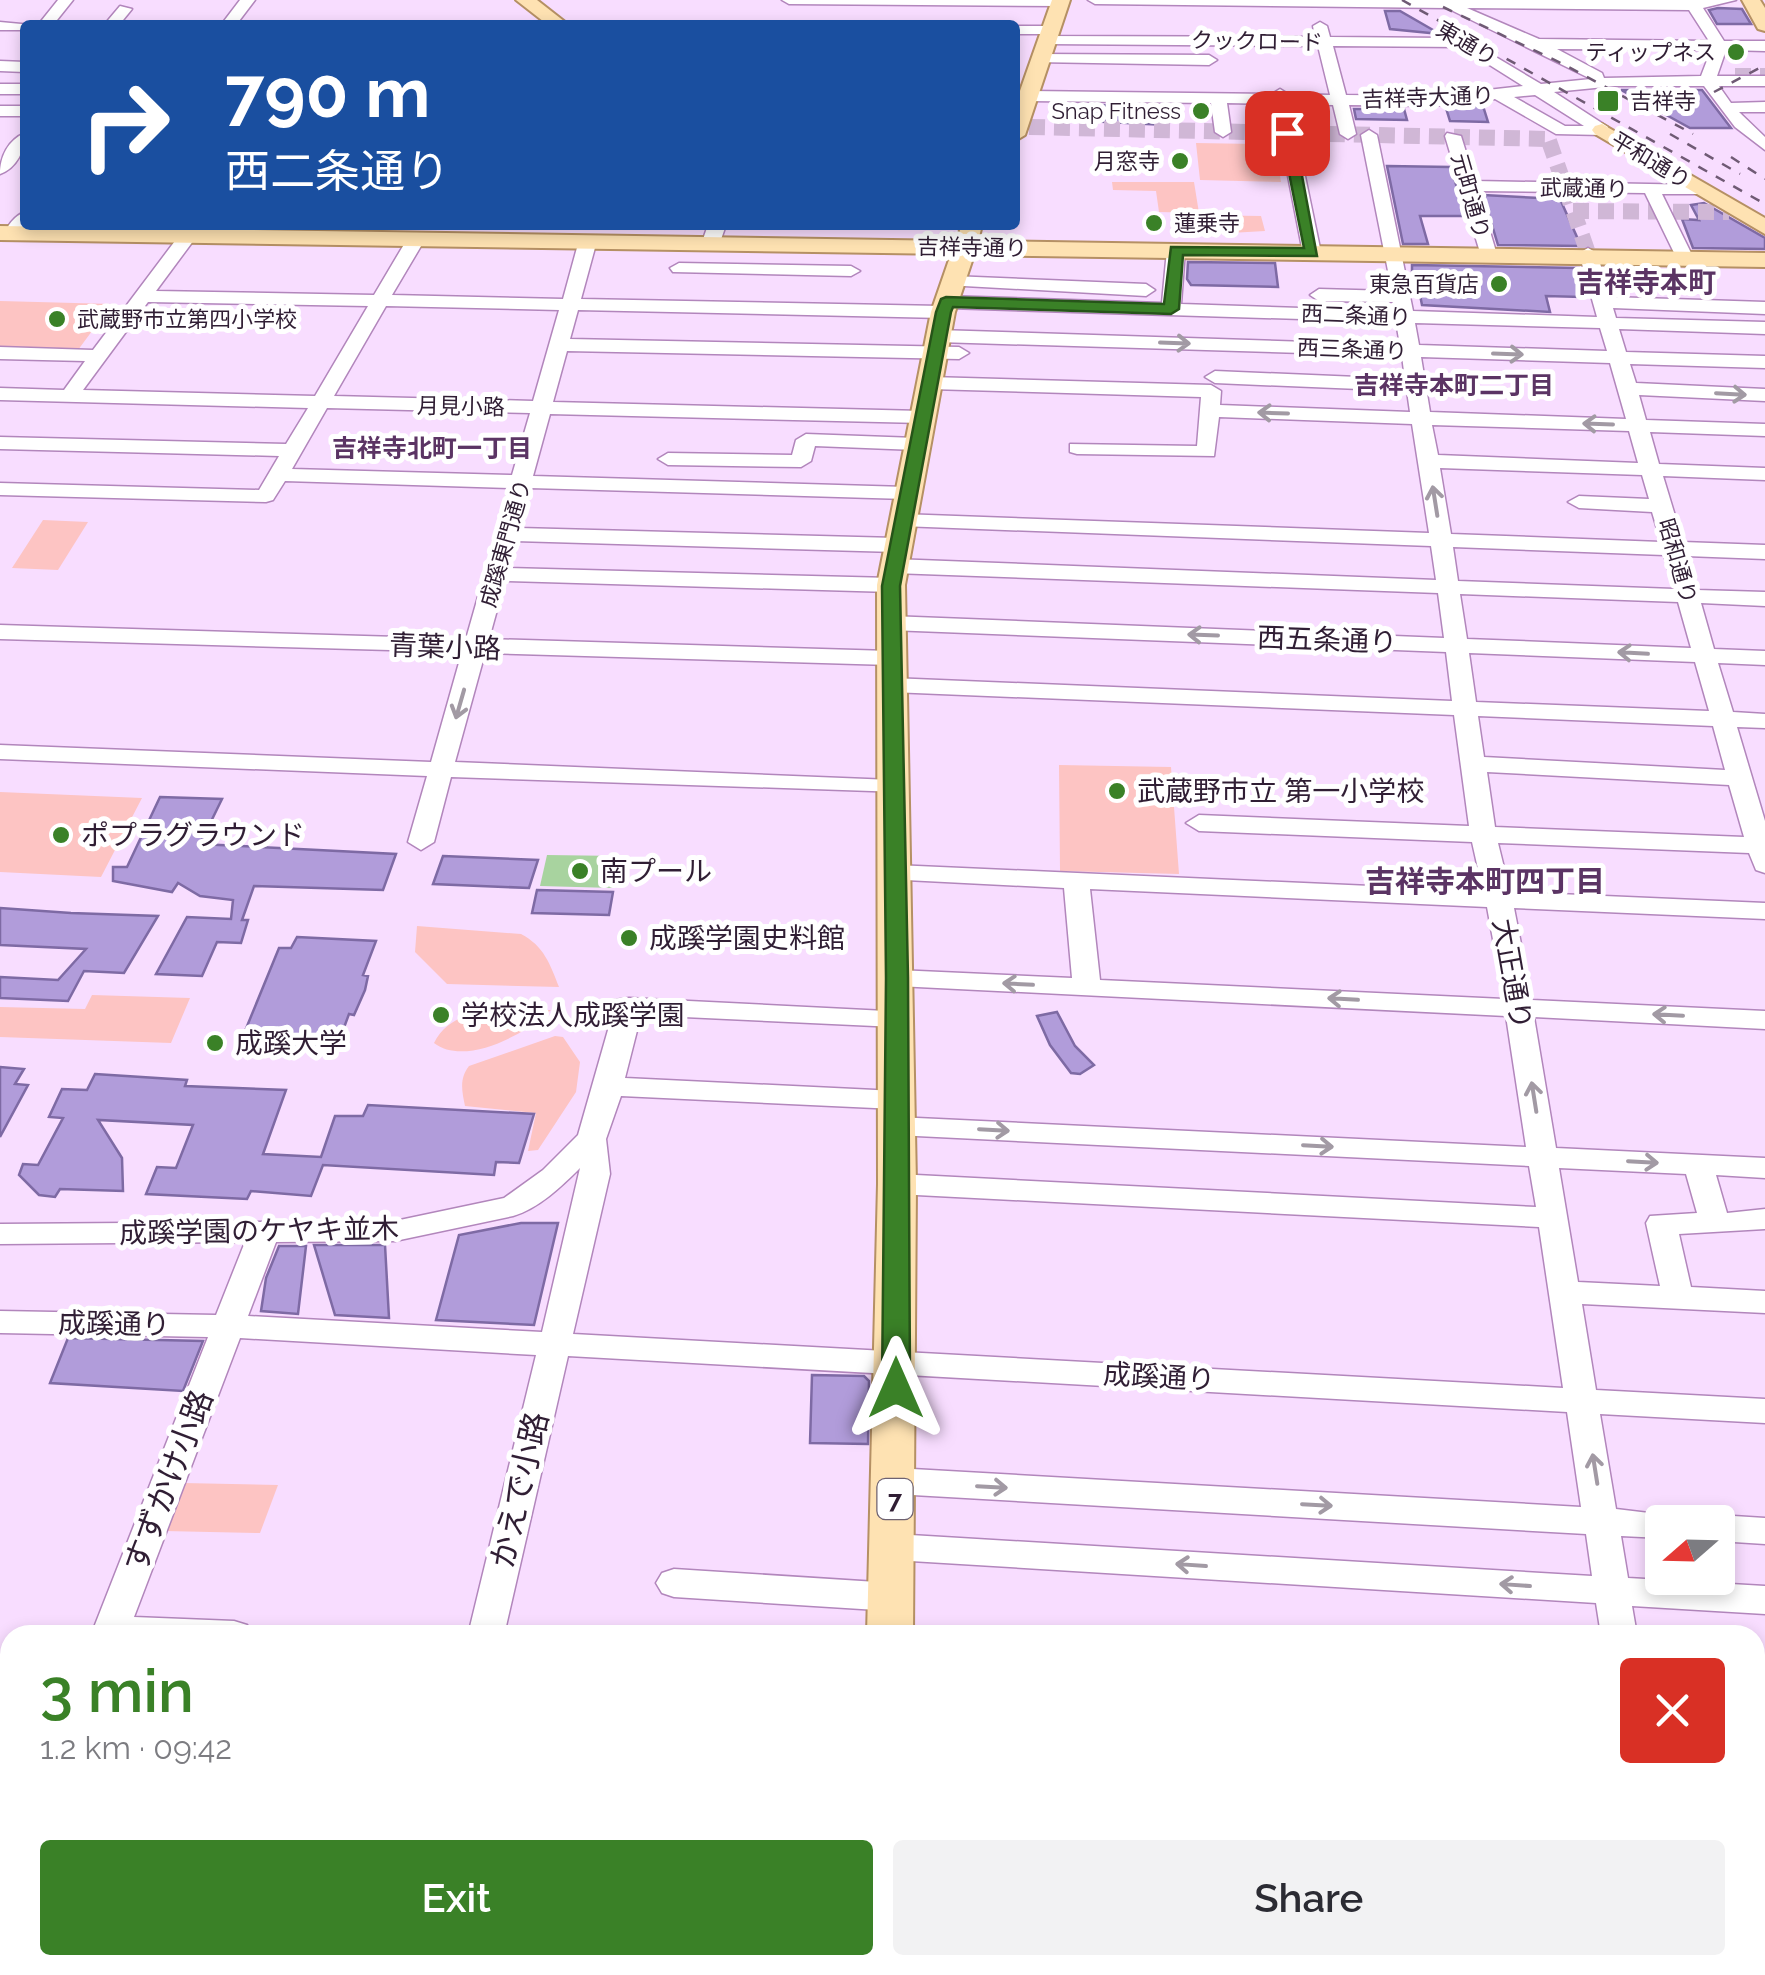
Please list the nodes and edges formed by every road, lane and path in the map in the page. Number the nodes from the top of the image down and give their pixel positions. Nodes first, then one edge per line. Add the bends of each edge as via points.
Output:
1 (66, 0) edge
2 (248, 0) edge
3 (525, 0) edge
4 (789, 0) edge
5 (1096, 0) edge
6 (1729, 0) edge
7 (1751, 0) edge
8 (1060, 1) edge
9 (1314, 1) edge
10 (1394, 2) edge
11 (1567, 2) edge
12 (836, 4) edge
13 (1444, 4) junction
14 (1124, 7) edge
15 (1695, 7) edge
16 (125, 9) dead end
17 (49, 20) edge
18 (116, 20) edge
19 (232, 20) edge
20 (553, 20) edge
21 (1765, 25) edge
22 (1445, 30) junction
23 (1020, 31) edge
24 (1323, 35) junction
25 (1048, 39) junction
26 (1204, 40) junction
27 (1020, 41) edge
28 (1466, 43) junction
29 (1537, 44) junction
30 (1720, 46) junction
31 (1765, 46) edge
32 (1208, 60) junction
33 (1597, 76) junction
34 (1735, 76) tunnel mouth
35 (1710, 78) junction
36 (1764, 81) edge
37 (1534, 88) junction
38 (1497, 93) junction
39 (1218, 96) junction
40 (1280, 97) junction
41 (1339, 97) junction
42 (1729, 105) junction
43 (1765, 107) edge
44 (1023, 115) edge
45 (1223, 132) dead end
46 (1348, 134) dead end
47 (1600, 134) junction
48 (1369, 135) dead end
49 (1453, 136) dead end
50 (1549, 140) tunnel mouth
51 (1763, 142) edge
52 (20, 146) edge
53 (0, 168) edge
54 (1468, 186) junction
55 (1651, 189) junction
56 (1699, 189) junction
57 (1765, 228) edge
58 (147, 230) edge
59 (192, 231) edge
60 (586, 234) edge
61 (402, 235) edge
62 (968, 236) edge
63 (704, 238) edge
64 (1045, 248) junction
65 (1176, 250) junction
66 (1312, 252) junction
67 (1394, 254) junction
68 (1488, 255) junction
69 (1589, 255) junction
70 (1686, 259) junction
71 (1765, 260) edge
72 (679, 268) junction
73 (851, 271) dead end
74 (1038, 284) junction
75 (140, 296) junction
76 (1172, 300) junction
77 (380, 302) junction
78 (571, 306) junction
79 (1403, 307) junction
80 (666, 308) junction
81 (1765, 308) edge
82 (1606, 313) junction
83 (943, 316) junction
84 (1765, 328) edge
85 (561, 344) junction
86 (1410, 351) junction
87 (0, 354) edge
88 (98, 356) junction
89 (1619, 358) junction
90 (1765, 362) edge
91 (1120, 363) dead end
92 (1215, 376) dead end
93 (930, 383) junction
94 (1416, 385) junction
95 (1628, 389) junction
96 (1, 395) edge
97 (1765, 395) edge
98 (69, 396) junction
99 (321, 404) junction
100 (543, 408) junction
101 (1212, 411) junction
102 (922, 417) junction
103 (1421, 418) junction
104 (1639, 426) junction
105 (1765, 430) edge
106 (0, 443) edge
107 (916, 444) junction
108 (1078, 448) dead end
109 (294, 450) junction
110 (668, 458) dead end
111 (1428, 461) junction
112 (1651, 470) junction
113 (278, 474) junction
114 (1765, 474) edge
115 (522, 481) junction
116 (0, 489) edge
117 (1578, 502) dead end
118 (1662, 506) junction
119 (507, 534) junction
120 (1441, 539) junction
121 (898, 542) junction
122 (1674, 548) junction
123 (1765, 552) edge
124 (496, 574) junction
125 (1448, 586) junction
126 (1688, 597) junction
127 (1765, 599) edge
128 (890, 623) junction
129 (0, 632) edge
130 (1456, 644) junction
131 (475, 648) junction
132 (1705, 656) junction
133 (1765, 658) edge
134 (890, 672) junction
135 (1464, 710) junction
136 (1723, 719) junction
137 (1765, 721) edge
138 (0, 752) edge
139 (1472, 764) junction
140 (440, 770) junction
141 (1749, 782) edge
142 (892, 787) junction
143 (1199, 822) dead end
144 (1483, 834) junction
145 (421, 842) dead end
146 (1763, 853) edge
147 (895, 873) junction
148 (1076, 880) junction
149 (1499, 901) junction
150 (1765, 910) edge
151 (897, 978) junction
152 (1088, 987) junction
153 (629, 1006) junction
154 (1519, 1006) junction
155 (596, 1010) dead end
156 (896, 1018) junction
157 (1765, 1020) edge
158 (609, 1086) junction
159 (896, 1113) junction
160 (591, 1139) junction
161 (1544, 1156) junction
162 (1698, 1164) junction
163 (1765, 1168) edge
164 (898, 1184) junction
165 (1554, 1218) junction
166 (1765, 1219) edge
167 (1715, 1224) junction
168 (0, 1234) edge
169 (264, 1234) junction
170 (1566, 1292) junction
171 (1678, 1298) junction
172 (1765, 1302) edge
173 (0, 1322) edge
174 (228, 1326) junction
175 (553, 1345) junction
176 (897, 1362) junction
177 (1584, 1400) junction
178 (1765, 1411) edge
179 (895, 1481) junction
180 (1602, 1522) junction
181 (1645, 1524) edge
182 (1735, 1529) edge
183 (1765, 1531) edge
184 (894, 1547) junction
185 (674, 1583) dead end
186 (1612, 1592) junction
187 (1765, 1600) edge
188 (892, 1616) edge
189 (113, 1625) edge
190 (488, 1625) edge
191 (1617, 1625) edge

1 - 17 street
2 - 19 street
3 - 20 main road
4 - 12 street
5 - 14 street
6 - 15 street
7 - 21 main road
8 - 12 street
8 - 25 main road
9 - 10 street
9 - 14 street
9 - 24 street
10 - 13 street
10 - 22 street, 東通り
11 - 13 street
11 - 15 street via 1586,18
13 - 29 street
15 - 30 street
16 - 18 street
22 - 24 street
22 - 28 street, 東通り
23 - 25 street
24 - 25 street
24 - 26 street, クックロード
24 - 28 street, クックロード
24 - 41 street
25 - 26 street, クックロード
25 - 27 street
25 - 32 street
25 - 44 main road
26 - 32 street
28 - 37 street, 東通り
29 - 30 street
29 - 33 street
30 - 31 street
30 - 35 street
32 - 39 street
33 - 35 street, 吉祥寺大通り
33 - 37 street, 吉祥寺大通り
34 - 35 street, 吉祥寺大通り
35 - 36 street, 吉祥寺大通り
35 - 37 street, 吉祥寺大通り
35 - 42 street
36 - 42 street
37 - 38 street, 吉祥寺大通り
37 - 47 street, 平和通り
38 - 41 street, 吉祥寺大通り
38 - 41 street, 吉祥寺大通り via 1436,108
38 - 47 street via 1562,131
39 - 40 street, 吉祥寺大通り
39 - 44 street, 吉祥寺大通り
39 - 45 street
40 - 41 street, 吉祥寺大通り
40 - 66 street
41 - 46 street
42 - 43 street
42 - 51 street
47 - 50 street
47 - 56 main road, 平和通り
48 - 67 street, 大正通り
49 - 54 street, 元町通り
52 - 53 street
54 - 55 street, 武蔵通り
54 - 68 street, 元町通り
55 - 56 street, 武蔵通り
55 - 70 street
56 - 57 main road, 平和通り
58 - 59 main road, 吉祥寺通り
59 - 61 main road, 吉祥寺通り
59 - 75 street
60 - 61 main road, 吉祥寺通り
60 - 63 main road, 吉祥寺通り
60 - 78 street, 成蹊東門通り
61 - 77 street
62 - 63 main road, 吉祥寺通り
62 - 64 main road, 吉祥寺通り
62 - 83 main road, 7
63 - 72 street
64 - 65 main road, 吉祥寺通り
64 - 74 street
65 - 66 main road, 吉祥寺通り
65 - 76 street
66 - 67 main road, 吉祥寺通り
67 - 68 main road, 吉祥寺通り
67 - 79 street, 大正通り
68 - 69 main road, 吉祥寺通り
69 - 70 main road, 吉祥寺通り
69 - 82 street, 昭和通り
70 - 71 main road, 吉祥寺通り
72 - 73 street
72 - 80 street
74 - 76 street
74 - 83 street
75 - 77 street
75 - 88 street
76 - 79 street, 西二条通り
76 - 83 street, 西二条通り
77 - 78 street
77 - 99 street
78 - 80 street
78 - 85 street, 成蹊東門通り
79 - 82 street, 西二条通り
79 - 86 street, 大正通り
80 - 83 street
81 - 82 street
82 - 84 street, 西二条通り
82 - 89 street, 昭和通り
83 - 85 street
83 -> 86 street, 西三条通り
83 - 91 street
83 - 93 main road, 7
85 - 100 street, 成蹊東門通り
86 -> 89 street, 西三条通り
86 - 94 street, 大正通り
87 - 88 street
88 - 98 street
89 - 90 street, 西三条通り
89 - 95 street, 昭和通り
92 - 94 street
93 - 101 street via 1212,392
93 - 102 main road, 7
94 - 103 street, 大正通り
95 -> 97 street
95 - 104 street, 昭和通り
96 - 98 street, 月見小路
98 - 99 street, 月見小路
99 - 100 street, 月見小路
99 - 109 street
100 - 102 street, 月見小路
100 - 115 street, 成蹊東門通り
103 -> 101 street
101 - 108 street via 1207,452
102 - 107 main road, 7
104 -> 103 street
103 - 111 street, 大正通り
104 - 105 street
104 - 112 street, 昭和通り
106 - 109 street
107 - 110 street via 806,440 801,461
107 - 121 main road, 7
109 - 113 street
111 - 112 street
120 -> 111 street, 大正通り
112 - 114 street
112 - 118 street, 昭和通り
113 - 115 street
113 - 116 street via 266,496
115 - 119 street, 成蹊東門通り
115 - 121 street
117 - 118 street
118 - 122 street, 昭和通り
119 - 121 street
119 - 124 street, 成蹊東門通り
120 - 121 street
120 - 122 street
120 - 125 street, 大正通り
121 - 124 street
121 - 125 street
121 - 128 main road, 7
122 - 123 street
122 - 126 street, 昭和通り
124 - 131 street, 成蹊東門通り
125 - 126 street
125 - 130 street, 大正通り
126 - 127 street
126 - 132 street, 昭和通り
130 -> 128 street, 西五条通り
128 - 134 main road, 7
129 - 131 street, 青葉小路
132 -> 130 street, 西五条通り
130 - 135 street, 大正通り
131 - 134 street, 青葉小路
131 -> 140 street, 成蹊東門通り
132 - 133 street, 西五条通り
132 - 136 street, 昭和通り
134 - 135 street, 青葉小路
134 - 142 main road, 7
135 - 136 street, 青葉小路
135 - 139 street, 大正通り
136 - 137 street, 青葉小路
136 - 141 street, 昭和通り
138 - 140 street
139 - 141 street
139 - 144 street, 大正通り
140 - 142 street
140 - 145 street, 成蹊東門通り
141 - 146 street, 昭和通り
142 - 147 main road, 7
143 - 144 street
144 - 146 street
144 - 149 street, 大正通り
147 - 148 street
147 - 151 main road, 7
148 - 149 street
148 - 152 street
149 - 150 street
149 - 154 street, 大正通り
152 -> 151 street
151 - 156 main road, 7
154 -> 152 street
153 - 155 street
153 - 156 street
153 - 158 street, 成蹊学園のケヤキ並木
157 -> 154 street
161 -> 154 street, 大正通り
156 - 159 main road, 7
158 - 159 street
158 - 160 street, 成蹊学園のケヤキ並木
159 -> 161 street
159 - 164 main road, 7
160 - 169 street, 成蹊学園のケヤキ並木 via 513,1206 395,1232
160 - 175 street, かえで小路 via 595,1174
161 -> 162 street
161 - 165 street, 大正通り
162 - 163 street
162 - 167 street
164 - 165 street
164 - 176 main road, 7
165 - 170 street, 大正通り
166 - 167 street
167 - 171 street via 1661,1222
168 - 169 street, 成蹊学園のケヤキ並木
169 - 174 street, すずかけ小路
170 - 171 street
170 - 177 street, 大正通り
171 - 172 street
173 - 174 street, 成蹊通り
174 - 175 street, 成蹊通り
174 - 189 street, すずかけ小路
175 - 176 street, 成蹊通り
175 - 190 street, かえで小路
176 - 177 street, 成蹊通り
176 - 179 main road, 7
177 - 178 street, 成蹊通り
180 -> 177 street, 大正通り
179 -> 180 street
179 - 184 main road, 7
180 - 181 street
180 - 186 street, 大正通り
182 - 183 street
186 -> 184 street
184 - 188 main road, 7
185 - 188 street
186 - 187 street
186 - 191 street, 大正通り

